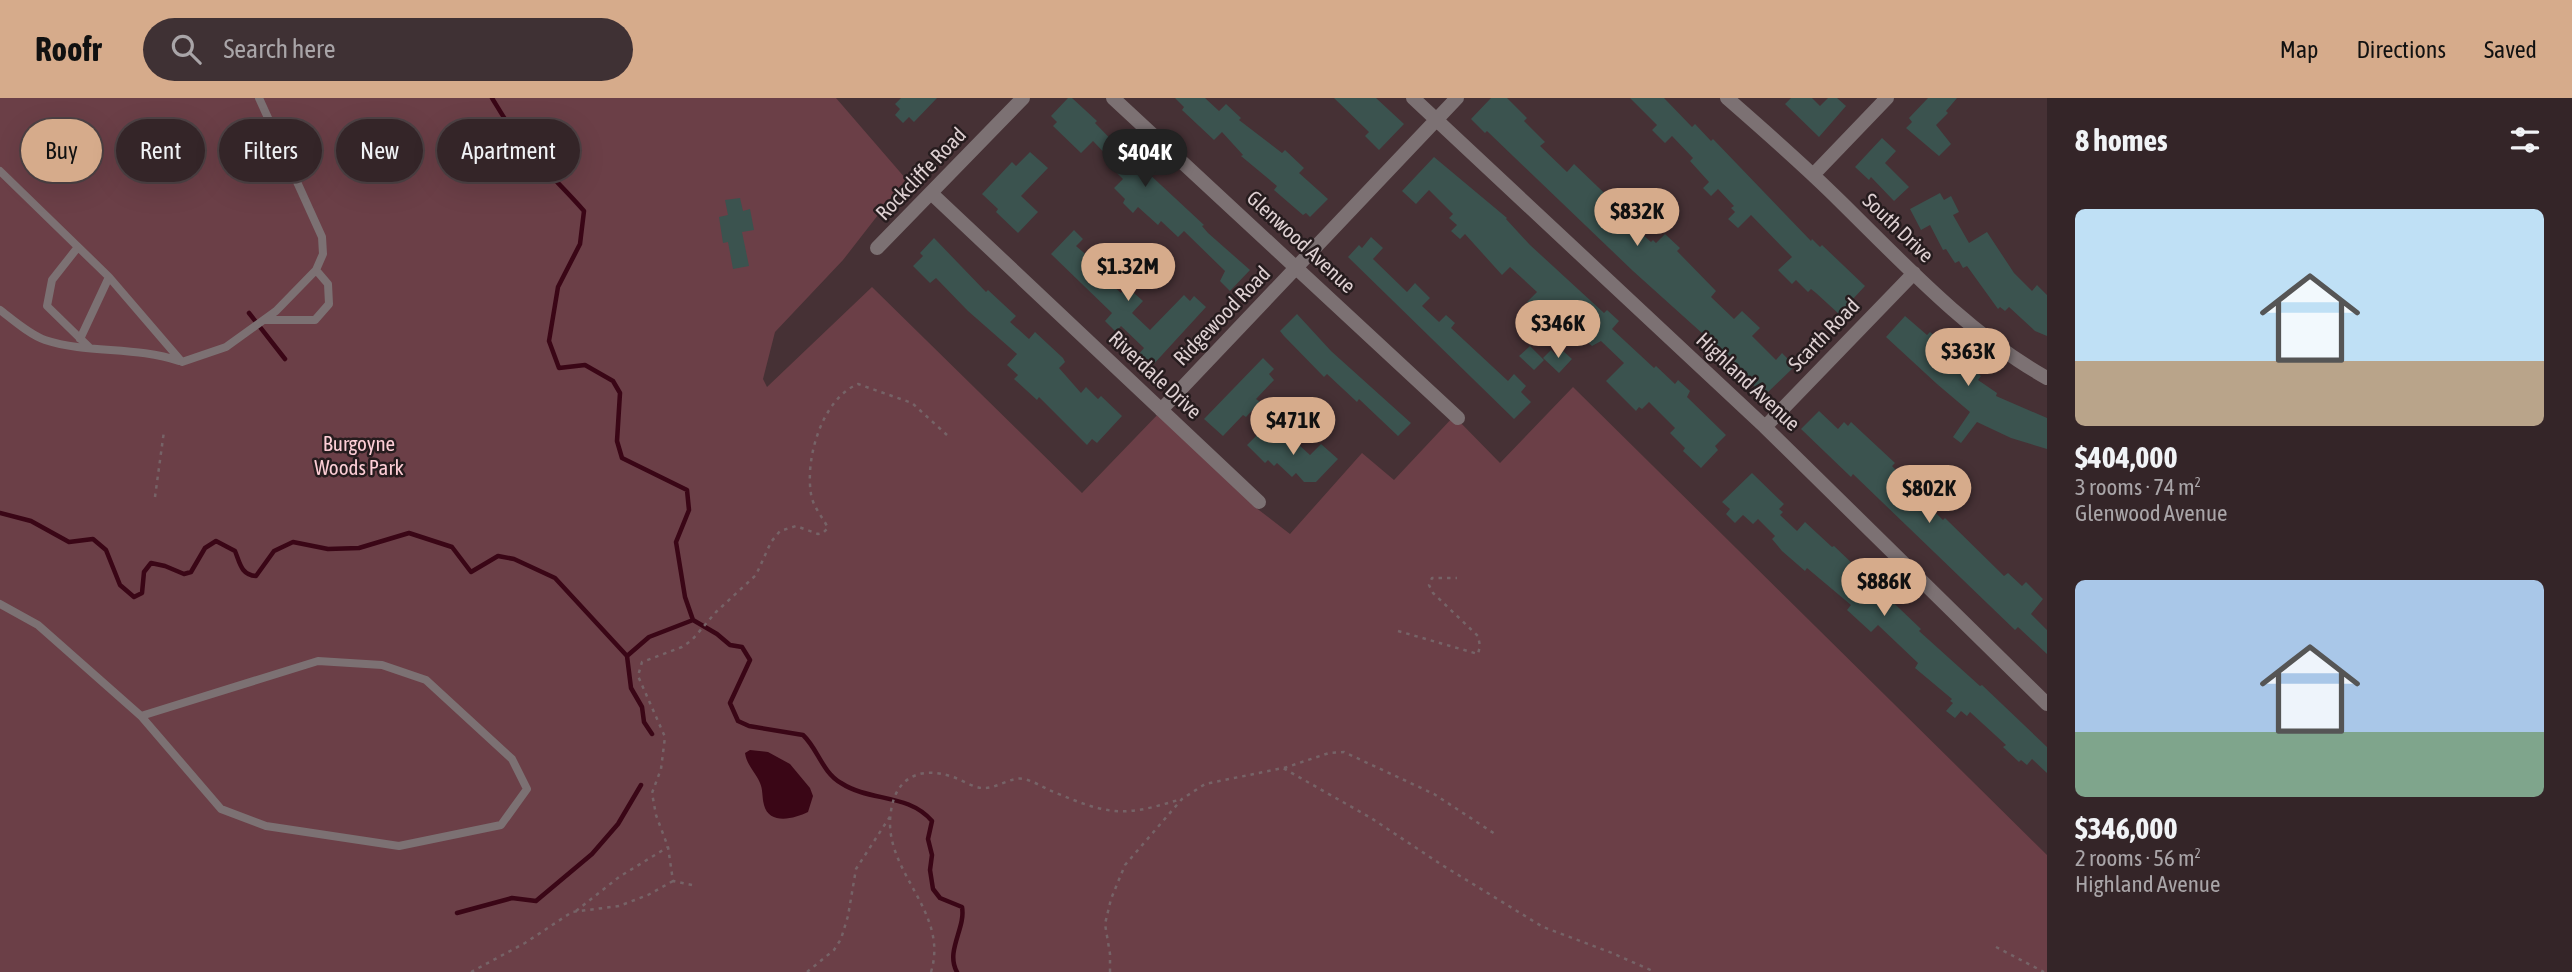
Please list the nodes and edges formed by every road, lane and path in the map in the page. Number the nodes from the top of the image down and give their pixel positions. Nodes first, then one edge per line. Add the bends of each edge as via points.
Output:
1 (259, 98) edge
2 (1023, 98) edge
3 (1113, 98) edge
4 (1413, 98) edge
5 (1457, 98) edge
6 (1727, 98) edge
7 (1887, 98) edge
8 (1436, 120) junction
9 (0, 171) edge
10 (1813, 175) junction
11 (931, 193) junction
12 (78, 247) junction
13 (877, 248) dead end
14 (1297, 267) junction
15 (316, 270) junction
16 (1914, 273) junction
17 (109, 277) junction
18 (0, 310) edge
19 (264, 320) junction
20 (80, 339) junction
21 (90, 348) junction
22 (182, 362) junction
23 (2047, 378) edge
24 (1161, 410) junction
25 (1458, 418) dead end
26 (1765, 427) junction
27 (164, 430) dead end
28 (947, 435) dead end
29 (155, 497) dead end
30 (1259, 502) dead end
31 (1457, 578) dead end
32 (0, 604) edge
33 (1398, 631) dead end
34 (2047, 704) edge
35 (141, 716) junction
36 (1283, 768) junction
37 (1182, 799) junction
38 (891, 814) junction
39 (1495, 834) dead end
40 (668, 848) junction
41 (673, 881) junction
42 (692, 885) dead end
43 (576, 912) junction
44 (1996, 947) dead end
45 (471, 972) edge
46 (807, 972) edge
47 (931, 972) edge
48 (1110, 972) edge
49 (1655, 972) edge
50 (2044, 972) edge

1 - 15 lane via 322,237 323,254
2 - 11 street, Rockcliffe Road
3 - 14 street, Glenwood Avenue
4 - 8 street, Highland Avenue
5 - 8 street, Ridgewood Road
6 - 10 street, South Drive
7 - 10 street
8 - 14 street, Ridgewood Road
8 - 26 street, Highland Avenue
9 - 12 lane
10 - 16 street, South Drive
11 - 13 street, Rockcliffe Road
11 - 24 street, Riverdale Drive
12 - 17 lane
12 - 20 lane via 52,280 47,306
14 - 24 street, Ridgewood Road
14 - 25 street, Glenwood Avenue
15 - 19 lane
15 - 19 lane via 328,284 329,304 315,320
16 - 23 street, South Drive via 2012,359
16 - 26 street, Scarth Road
17 - 20 lane
17 - 22 lane
18 - 21 lane via 43,340
19 - 22 lane via 226,347
20 - 21 lane
21 - 22 lane
24 - 30 street, Riverdale Drive
26 - 34 street, Highland Avenue
27 - 29 path
28 - 40 path via 912,403 858,384 847,389 823,423 810,467 811,494 828,528 818,534 796,526 780,531 756,575 692,640 642,662 638,676 665,737 652,793
31 - 33 path via 1432,578 1429,585 1478,636 1478,654
32 - 35 lane via 38,625
35 - 35 lane via 318,661 382,665 426,680 512,759 527,789 501,825 399,846 266,826 221,809
36 - 37 path via 1205,784
36 - 39 path via 1344,752 1434,794
36 - 49 path via 1543,927
37 - 38 path via 1115,811 1022,778 983,788 928,771 903,783
37 - 48 path via 1125,865 1105,925
38 - 46 path via 856,870 841,939
38 - 47 path via 904,872 934,934
40 - 41 path
40 - 43 path via 619,877
41 - 42 path
41 - 43 path via 619,906
43 - 45 path
44 - 50 path

